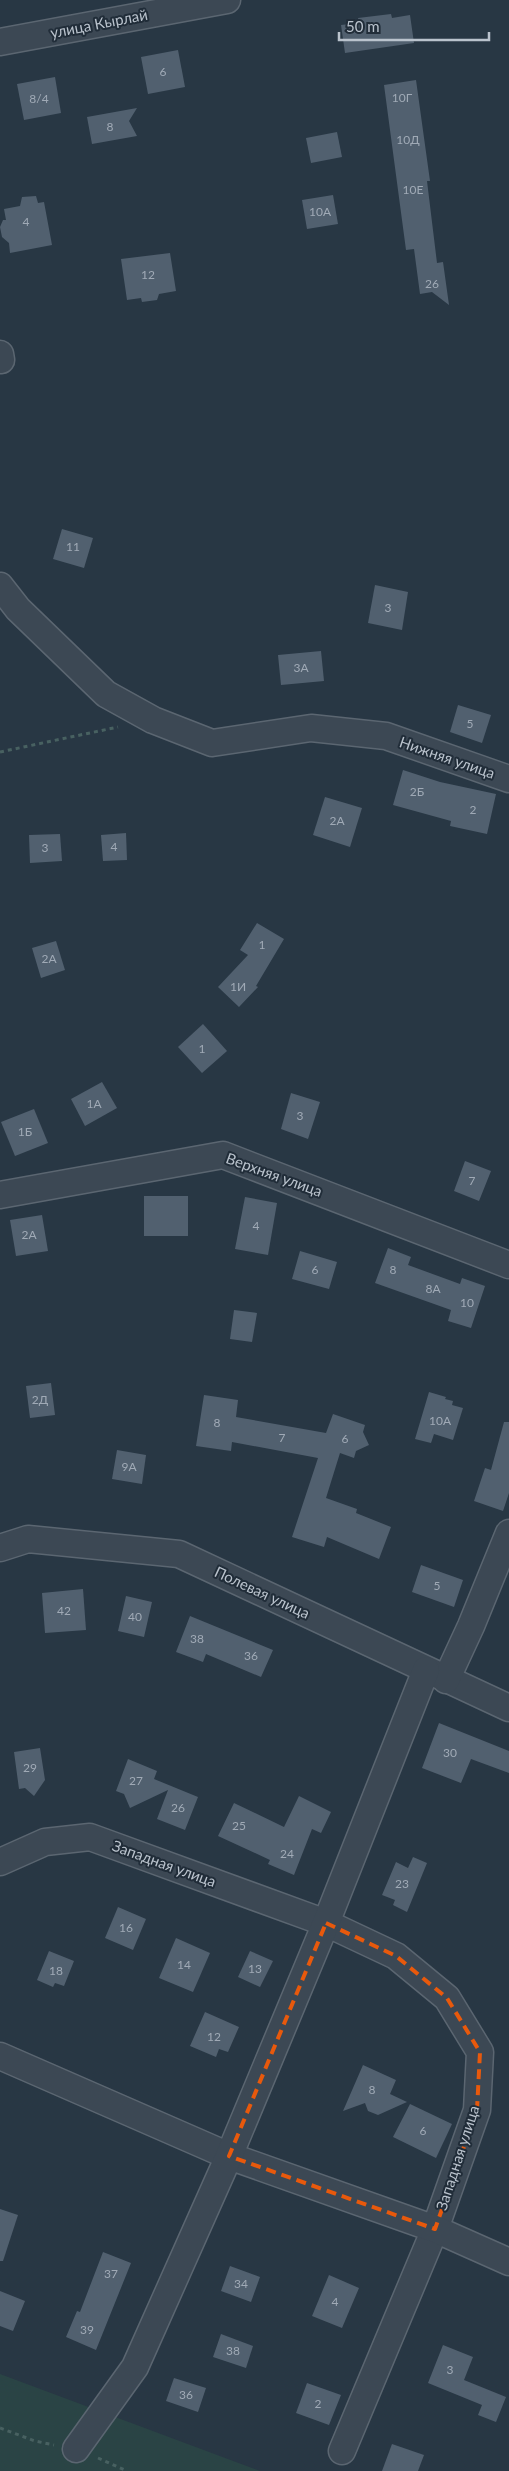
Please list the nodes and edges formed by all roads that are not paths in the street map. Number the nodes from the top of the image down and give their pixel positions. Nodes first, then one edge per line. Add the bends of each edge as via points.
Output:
1 (227, 0) edge
2 (0, 42) edge
3 (0, 586) edge
4 (509, 779) edge
5 (0, 1195) edge
6 (509, 1265) edge
7 (509, 1533) edge
8 (0, 1548) edge
9 (436, 1675) junction
10 (509, 1708) edge
11 (0, 1862) edge
12 (326, 1923) junction
13 (0, 2056) edge
14 (229, 2156) junction
15 (435, 2229) junction
16 (509, 2262) edge
17 (76, 2449) dead end
18 (342, 2451) dead end

1 - 2 street, улица Кырлай
3 - 4 street, Нижняя улица via 18,609 106,694 153,720 212,743 311,728 386,736
5 - 6 street, Верхняя улица via 223,1155
7 - 9 street via 471,1626
8 - 9 street, Полевая улица via 28,1539 179,1554
9 - 10 street, Полевая улица
9 - 12 street
11 - 12 street, Западная улица via 45,1842 90,1837
12 - 14 street
12 - 15 street, Западная улица via 396,1956 447,1998 480,2052 476,2110
13 - 14 street, Западная улица
14 - 15 street, Западная улица
14 - 17 street via 135,2367
15 - 16 street
15 - 18 street, Западная улица

